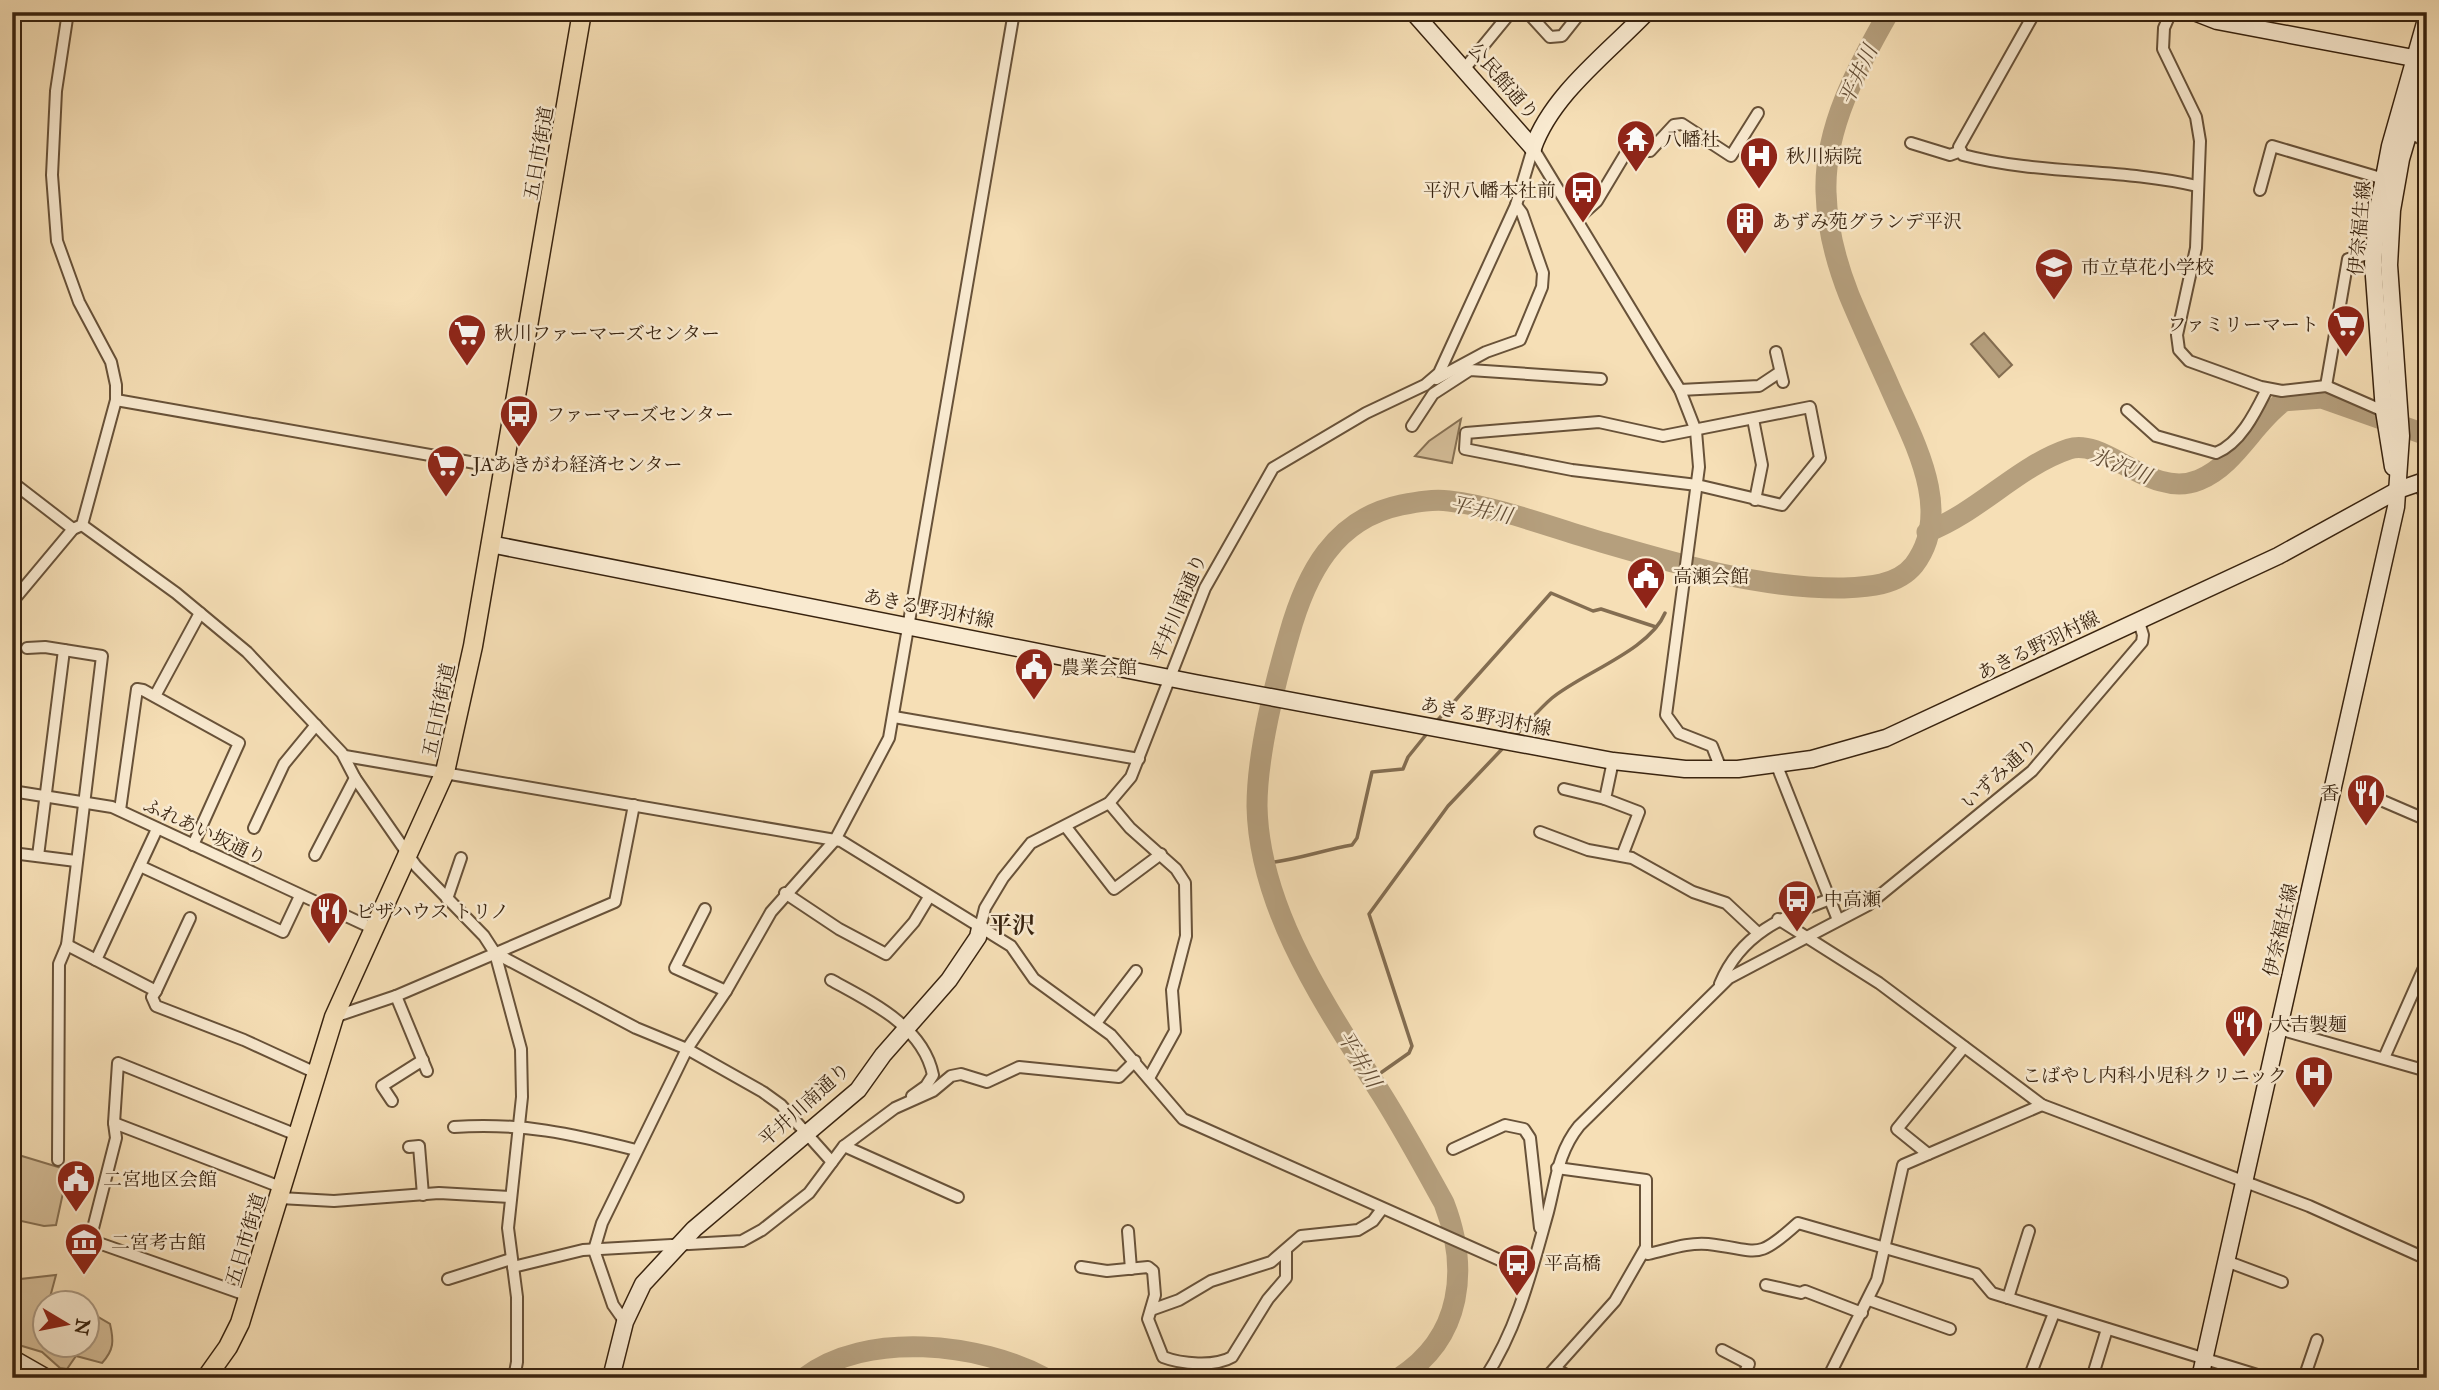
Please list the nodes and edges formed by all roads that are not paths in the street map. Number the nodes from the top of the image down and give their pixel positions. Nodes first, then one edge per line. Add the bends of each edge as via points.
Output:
1 (68, 12) edge
2 (582, 12) edge
3 (1014, 12) edge
4 (1413, 12) edge
5 (1511, 12) edge
6 (1527, 12) edge
7 (1581, 12) edge
8 (1647, 12) edge
9 (2035, 12) edge
10 (2171, 12) edge
11 (2194, 12) edge
12 (2427, 16) edge
13 (2219, 17) edge
14 (2256, 20) edge
15 (2421, 59) edge
16 (1465, 68) junction
17 (2427, 70) edge
18 (1758, 113) dead end
19 (2276, 133) dead end
20 (2409, 133) junction
21 (2427, 141) edge
22 (1911, 143) dead end
23 (2273, 146) junction
24 (1533, 148) junction
25 (1961, 151) junction
26 (2384, 179) junction
27 (2197, 186) junction
28 (2260, 190) dead end
29 (1516, 205) junction
30 (1577, 219) junction
31 (2374, 253) junction
32 (1776, 352) dead end
33 (1459, 373) junction
34 (1601, 379) dead end
35 (1433, 381) junction
36 (2326, 386) junction
37 (2267, 389) junction
38 (1680, 390) junction
39 (116, 400) junction
40 (2127, 410) dead end
41 (1753, 419) junction
42 (2393, 423) junction
43 (1412, 426) dead end
44 (1696, 431) junction
45 (504, 468) junction
46 (12, 482) edge
47 (2423, 482) edge
48 (1697, 485) junction
49 (2398, 491) junction
50 (2427, 499) edge
51 (1755, 500) junction
52 (78, 527) junction
53 (490, 544) junction
54 (12, 603) edge
55 (200, 612) junction
56 (2138, 619) junction
57 (908, 625) junction
58 (27, 648) dead end
59 (64, 650) junction
60 (1170, 677) junction
61 (155, 696) junction
62 (894, 717) junction
63 (316, 724) junction
64 (345, 756) junction
65 (1139, 759) junction
66 (1613, 761) junction
67 (1777, 766) junction
68 (1721, 769) junction
69 (445, 772) junction
70 (355, 778) junction
71 (1564, 789) dead end
72 (12, 791) edge
73 (2369, 794) dead end
74 (46, 796) junction
75 (1605, 799) junction
76 (83, 801) junction
77 (1109, 803) junction
78 (634, 805) junction
79 (120, 810) junction
80 (2427, 820) edge
81 (1066, 827) junction
82 (254, 828) dead end
83 (157, 829) junction
84 (1540, 832) dead end
85 (835, 840) junction
86 (193, 845) junction
87 (12, 853) edge
88 (1161, 854) junction
89 (315, 855) dead end
90 (38, 856) junction
91 (409, 856) junction
92 (1622, 856) junction
93 (461, 858) dead end
94 (76, 861) junction
95 (140, 866) junction
96 (785, 893) junction
97 (300, 896) junction
98 (929, 897) junction
99 (447, 899) junction
100 (1830, 899) junction
101 (705, 909) dead end
102 (190, 918) dead end
103 (1778, 919) junction
104 (1838, 920) junction
105 (980, 928) junction
106 (374, 929) junction
107 (1758, 933) junction
108 (1805, 936) junction
109 (67, 945) junction
110 (495, 953) junction
111 (96, 960) junction
112 (2427, 961) edge
113 (1136, 971) dead end
114 (831, 980) dead end
115 (1718, 987) junction
116 (726, 990) junction
117 (156, 991) junction
118 (396, 996) junction
119 (334, 1017) junction
120 (1096, 1023) junction
121 (2278, 1028) junction
122 (906, 1030) junction
123 (1964, 1047) junction
124 (687, 1049) junction
125 (2384, 1058) junction
126 (1135, 1060) junction
127 (2427, 1071) edge
128 (316, 1073) junction
129 (1149, 1079) junction
130 (392, 1101) dead end
131 (2042, 1105) junction
132 (895, 1108) junction
133 (114, 1123) junction
134 (454, 1127) dead end
135 (517, 1128) junction
136 (805, 1133) junction
137 (298, 1135) junction
138 (844, 1146) junction
139 (409, 1147) dead end
140 (1454, 1149) dead end
141 (636, 1150) junction
142 (1928, 1154) junction
143 (58, 1160) dead end
144 (832, 1162) junction
145 (1557, 1168) junction
146 (2245, 1181) junction
147 (281, 1193) junction
148 (423, 1195) junction
149 (958, 1196) dead end
150 (511, 1197) junction
151 (1385, 1211) junction
152 (1542, 1230) junction
153 (1128, 1231) dead end
154 (2029, 1231) dead end
155 (678, 1244) junction
156 (1887, 1246) junction
157 (1646, 1247) junction
158 (594, 1250) junction
159 (1286, 1250) junction
160 (2427, 1259) edge
161 (2226, 1261) junction
162 (512, 1263) junction
163 (1081, 1267) dead end
164 (1131, 1269) junction
165 (1530, 1273) junction
166 (448, 1279) dead end
167 (2282, 1282) dead end
168 (1766, 1284) dead end
169 (249, 1296) junction
170 (2008, 1298) junction
171 (1869, 1300) junction
172 (1151, 1310) junction
173 (1862, 1313) junction
174 (2054, 1313) junction
175 (625, 1322) junction
176 (1950, 1329) dead end
177 (2107, 1329) junction
178 (2317, 1340) dead end
179 (1722, 1350) dead end
180 (2204, 1357) junction
181 (12, 1358) edge
182 (1555, 1369) junction
183 (1831, 1377) edge
184 (46, 1378) edge
185 (206, 1378) edge
186 (514, 1378) edge
187 (611, 1378) edge
188 (1485, 1378) edge
189 (1546, 1378) edge
190 (1572, 1378) edge
191 (1742, 1378) edge
192 (2029, 1378) edge
193 (2092, 1378) edge
194 (2200, 1378) edge
195 (2267, 1378) edge
196 (2304, 1378) edge

1 - 39 street via 56,91 53,206 58,241 79,302 111,362
2 - 45 main road, 五日市街道
3 - 57 street
4 - 16 main road, 公民館通り
5 - 16 street
6 - 7 street via 1550,37 1563,36
8 - 24 main road via 1564,97
9 - 25 street via 1959,147
10 - 27 street via 2163,49 2199,127
11 - 13 main road
12 - 15 main road, 伊奈福生線
13 - 14 main road
14 - 15 main road
15 - 26 main road, 伊奈福生線
16 - 24 main road, 公民館通り
17 - 20 main road, 伊奈福生線
18 - 30 street via 1731,156 1682,124 1674,125 1650,151 1627,151 1597,201
19 - 23 street
20 - 21 street
20 - 42 main road, 伊奈福生線 via 2392,210
22 - 25 street via 1950,155
23 - 26 street
23 - 28 street
24 - 29 street
24 - 30 street
25 - 27 street via 1994,163 2157,177
26 - 31 main road, 伊奈福生線
27 - 37 street via 2196,248 2177,335 2179,350 2189,361
29 - 33 street via 1541,261 1542,287 1520,340 1486,352
29 - 35 street
30 - 38 street
31 - 36 street via 2348,259
31 - 42 main road, 伊奈福生線
32 - 38 street via 1782,377 1759,386 1735,381
33 - 34 street
33 - 35 street, 平井川南通り
33 - 43 street via 1433,394
35 - 60 street, 平井川南通り via 1273,468 1205,588
36 - 37 street
36 - 42 street
37 - 40 street via 2250,421 2221,453 2156,436
38 - 44 street
39 - 45 street
39 - 52 street
41 - 44 street
41 - 51 street via 1762,465
41 - 51 street via 1810,407 1820,458 1782,505
42 - 49 main road, 伊奈福生線
44 - 48 street
44 - 48 street via 1663,436 1600,422 1466,433 1465,449 1572,470
45 - 53 main road, 五日市街道
46 - 52 street
47 - 49 main road, あきる野羽村線
47 - 50 street
48 - 51 street
48 - 68 street via 1666,715 1679,733 1712,746
49 - 56 main road, あきる野羽村線 via 2278,556
49 - 121 main road, 伊奈福生線
52 - 54 street
52 - 55 street
53 - 57 main road, あきる野羽村線
53 - 69 main road, 五日市街道
55 - 61 street
55 - 63 street via 247,652
56 - 67 main road, あきる野羽村線 via 1886,738
56 - 104 street, いずみ通り via 2142,642 2032,771 1884,894
57 - 60 main road, あきる野羽村線
57 - 62 street
58 - 59 street
59 - 74 street
59 - 76 street via 102,656
60 - 65 street, 平井川南通り
60 - 66 main road, あきる野羽村線
61 - 79 street via 137,689
61 - 86 street via 239,743
62 - 65 street
62 - 85 street via 887,744
63 - 64 street
63 - 82 street via 284,764
64 - 69 street
64 - 70 street
65 - 77 street, 平井川南通り
66 - 68 main road, あきる野羽村線
66 - 75 street
67 - 68 main road, あきる野羽村線
67 - 100 street
69 - 78 street
69 - 91 main road, 五日市街道
70 - 89 street
70 - 91 street
71 - 75 street
72 - 74 street, ふれあい坂通り
73 - 80 street
74 - 76 street, ふれあい坂通り
74 - 90 street
75 - 92 street via 1639,811
76 - 79 street, ふれあい坂通り
76 - 94 street
77 - 81 street, 平井川南通り
77 - 88 street
78 - 85 street
78 - 110 street via 615,902
79 - 83 street, ふれあい坂通り
81 - 88 street via 1114,889
81 - 105 street, 平井川南通り via 1031,843 1021,854 985,908
83 - 86 street, ふれあい坂通り
83 - 95 street
84 - 92 street via 1588,850
85 - 96 street
85 - 98 street
86 - 97 street, ふれあい坂通り
87 - 90 street
88 - 129 street via 1185,883 1186,936 1172,990 1175,1031
90 - 94 street
91 - 99 street
91 - 106 main road, 五日市街道
92 - 107 street via 1693,892 1726,903
93 - 99 street
94 - 109 street
95 - 97 street via 283,932
95 - 111 street
96 - 98 street via 887,954
96 - 116 street
97 - 106 street, ふれあい坂通り
98 - 105 street
99 - 110 street
100 - 103 street
100 - 104 street
101 - 116 street via 675,968
102 - 117 street
103 - 107 street
103 - 108 street
104 - 108 street
105 - 120 street via 1011,946 1034,979
105 - 122 main road, 平井川南通り via 950,980
106 - 119 main road, 五日市街道
107 - 115 street via 1726,969
108 - 115 street
108 - 123 street via 1879,983
109 - 111 street
109 - 143 street via 59,964
110 - 118 street
110 - 124 street via 636,1028
110 - 135 street via 521,1049
111 - 117 street
112 - 125 street
113 - 120 street
114 - 122 street via 884,1010
115 - 145 street via 1579,1126
116 - 124 street
117 - 128 street via 152,997 156,1006
118 - 119 street
118 - 130 street via 425,1066 382,1086
119 - 128 main road, 五日市街道
120 - 126 street
121 - 125 street
121 - 146 main road, 伊奈福生線
122 - 132 street via 920,1043 933,1075 926,1086
122 - 136 main road, 平井川南通り via 858,1090
123 - 131 street
123 - 142 street via 1897,1129
124 - 136 street via 776,1101
124 - 141 street
125 - 127 street
126 - 129 street
126 - 132 street via 1119,1077 1019,1066 987,1082 961,1074 951,1076 933,1091
128 - 137 main road, 五日市街道
129 - 151 street via 1183,1119
131 - 142 street
131 - 146 street
132 - 138 street
133 - 137 street via 118,1063
133 - 147 street
133 - 169 street via 113,1156 90,1240
134 - 135 street
135 - 141 street via 558,1130
135 - 150 street
136 - 144 street
136 - 155 main road, 平井川南通り
137 - 147 main road, 五日市街道
138 - 144 street
138 - 149 street
139 - 148 street via 419,1146
140 - 152 street via 1505,1125 1524,1129 1530,1138
141 - 158 street
142 - 156 street via 1903,1165
144 - 155 street via 809,1193 742,1241
145 - 152 street
145 - 157 street via 1646,1180
146 - 160 street
146 - 161 main road, 伊奈福生線
147 - 148 street via 334,1201
147 - 169 main road, 五日市街道
148 - 150 street
150 - 162 street
151 - 159 street via 1358,1230 1301,1236
151 - 165 street
152 - 165 street
153 - 164 street
154 - 170 street
155 - 158 street
155 - 175 main road, 平井川南通り via 643,1284
156 - 157 street via 1798,1223 1770,1248 1756,1251 1693,1244 1648,1254
156 - 170 street via 1976,1274 1988,1290
156 - 171 street
157 - 182 street via 1615,1301
158 - 162 street
158 - 175 street via 612,1304
159 - 172 street via 1271,1262 1211,1281
159 - 172 street via 1286,1278 1232,1357 1223,1362 1163,1357 1148,1318
161 - 167 street
161 - 180 main road, 伊奈福生線
162 - 166 street
162 - 186 street via 518,1326
163 - 164 street
164 - 172 street via 1148,1267 1153,1271
165 - 188 street via 1507,1340
168 - 173 street via 1805,1291
169 - 185 main road, 五日市街道 via 228,1347
170 - 174 street
171 - 173 street
171 - 176 street
173 - 183 street
174 - 177 street
174 - 192 street
175 - 187 main road, 平井川南通り
177 - 180 street
177 - 193 street
178 - 196 street
179 - 191 street via 1749,1364
180 - 194 main road, 伊奈福生線
180 - 195 street
181 - 184 main road
182 - 189 street
182 - 190 street

